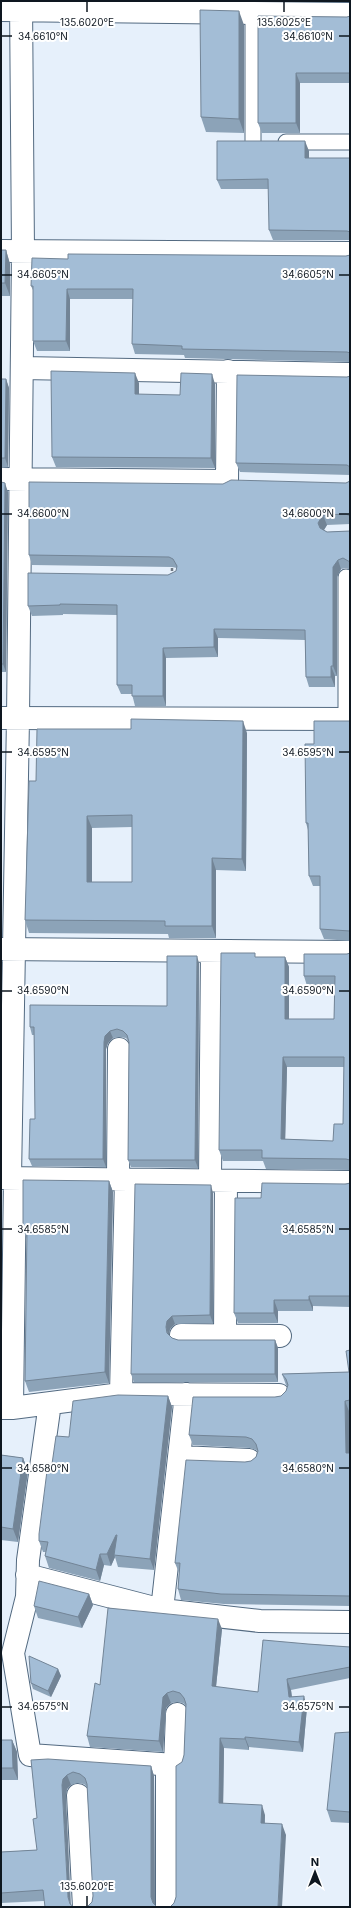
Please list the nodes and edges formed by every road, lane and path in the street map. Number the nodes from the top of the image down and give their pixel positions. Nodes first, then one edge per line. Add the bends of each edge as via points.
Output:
1 (170, 6) edge
2 (14, 7) edge
3 (262, 9) edge
4 (350, 14) edge
5 (350, 142) edge
6 (1, 251) edge
7 (23, 252) junction
8 (350, 253) edge
9 (22, 368) junction
10 (228, 371) junction
11 (350, 374) edge
12 (11, 479) edge
13 (172, 560) edge
14 (172, 576) edge
15 (346, 577) dead end
16 (10, 718) edge
17 (348, 719) edge
18 (8, 949) edge
19 (212, 951) junction
20 (350, 952) edge
21 (119, 1050) dead end
22 (9, 1178) edge
23 (122, 1179) junction
24 (218, 1180) junction
25 (350, 1182) edge
26 (181, 1335) dead end
27 (225, 1336) junction
28 (280, 1336) dead end
29 (120, 1394) junction
30 (186, 1394) junction
31 (279, 1394) dead end
32 (50, 1403) junction
33 (7, 1408) edge
34 (179, 1457) junction
35 (249, 1460) edge
36 (27, 1575) junction
37 (162, 1610) junction
38 (350, 1622) edge
39 (7, 1653) edge
40 (176, 1714) dead end
41 (167, 1765) junction
42 (78, 1795) dead end
43 (84, 1907) edge
44 (167, 1907) edge

1 - 2 street
1 - 3 street
2 - 7 street
3 - 4 street
3 - 5 lane via 259,142
6 - 7 street
7 - 8 street
7 - 9 street
9 - 10 street
9 - 12 street
10 - 11 street
10 - 12 street via 234,481
12 - 16 street via 27,574
13 - 14 path
15 - 17 lane
16 - 17 street
16 - 18 street
18 - 19 street
18 - 22 street
19 - 20 street
19 - 24 street
21 - 23 street
22 - 23 street
22 - 33 street
23 - 24 street
23 - 29 street
24 - 25 street
24 - 27 street
26 - 27 street
27 - 28 street
29 - 30 street
29 - 32 street
30 - 31 street
30 - 34 street
32 - 33 street
32 - 36 street
34 - 35 street
34 - 37 street
36 - 37 street
36 - 39 street via 27,1597
37 - 38 street via 260,1621
39 - 41 street via 30,1755
40 - 41 street via 175,1765
41 - 44 street
42 - 43 street

